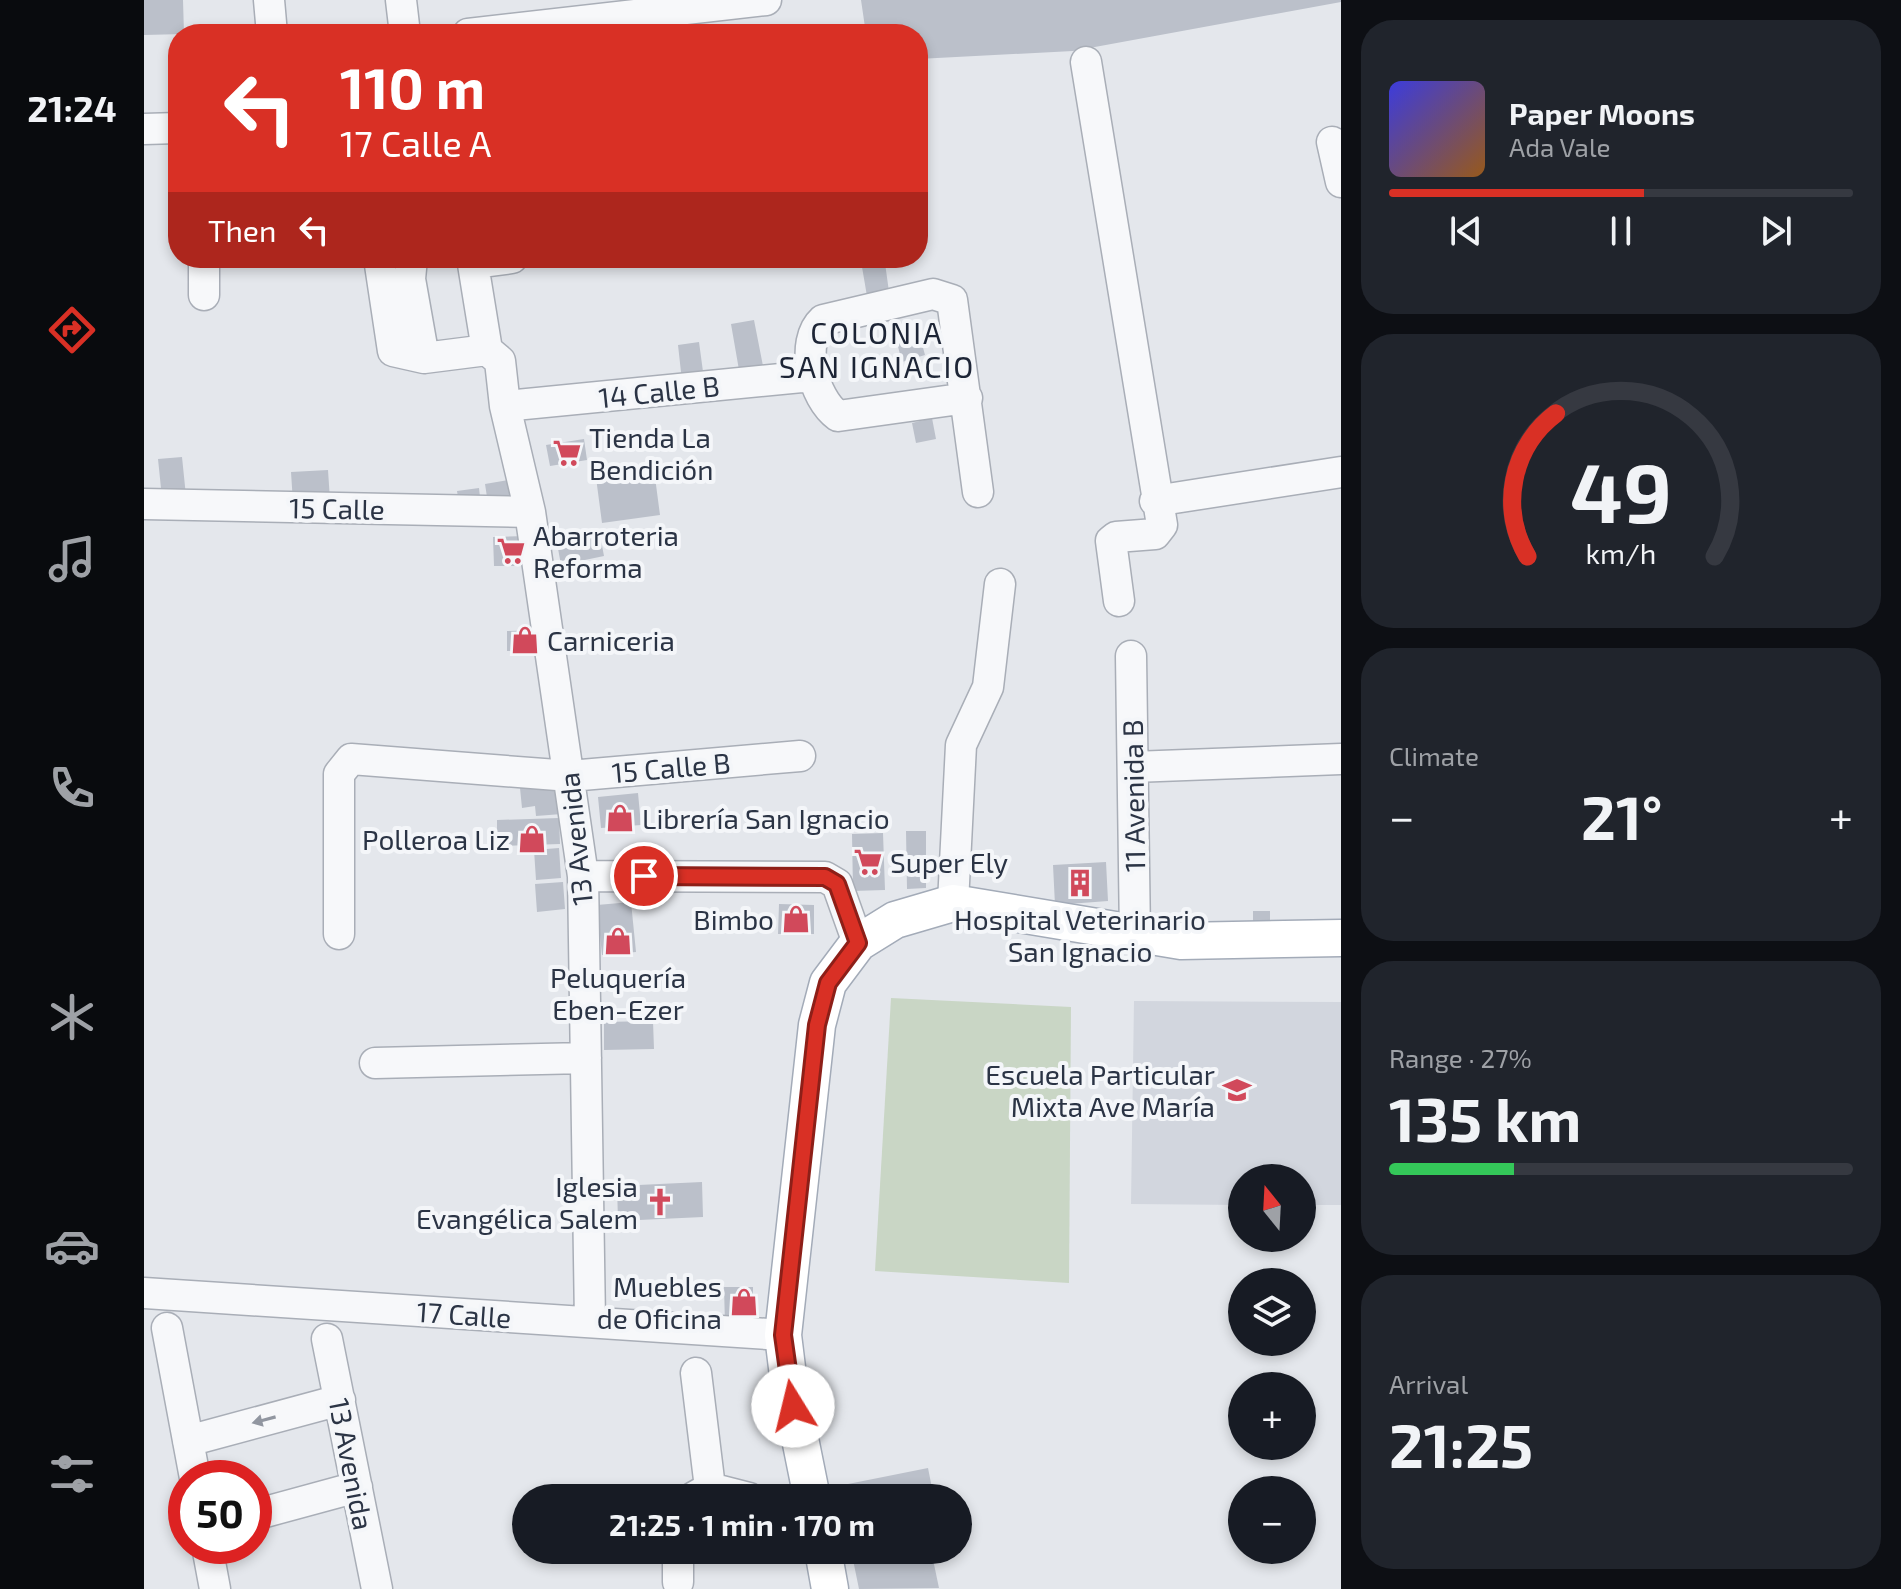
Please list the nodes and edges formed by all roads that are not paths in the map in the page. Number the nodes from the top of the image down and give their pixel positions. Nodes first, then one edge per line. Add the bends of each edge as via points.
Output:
1 (269, 0) edge
2 (401, 0) edge
3 (766, 0) edge
4 (271, 24) edge
5 (404, 24) edge
6 (556, 24) edge
7 (1086, 62) dead end
8 (168, 128) edge
9 (144, 129) edge
10 (1332, 142) dead end
11 (1341, 182) edge
12 (204, 268) edge
13 (380, 268) edge
14 (411, 268) edge
15 (475, 268) edge
16 (204, 295) dead end
17 (493, 356) junction
18 (412, 357) junction
19 (812, 376) junction
20 (967, 398) junction
21 (505, 406) junction
22 (1341, 472) edge
23 (978, 492) dead end
24 (1155, 501) junction
25 (144, 504) edge
26 (530, 512) junction
27 (1000, 584) dead end
28 (1119, 601) dead end
29 (1131, 656) dead end
30 (800, 756) dead end
31 (1341, 759) edge
32 (1133, 767) junction
33 (570, 776) junction
34 (583, 876) junction
35 (953, 903) junction
36 (339, 934) dead end
37 (1135, 936) junction
38 (1341, 938) edge
39 (858, 943) junction
40 (586, 1058) junction
41 (375, 1063) dead end
42 (144, 1293) edge
43 (590, 1322) junction
44 (167, 1328) dead end
45 (783, 1335) junction
46 (327, 1339) dead end
47 (696, 1373) dead end
48 (340, 1400) junction
49 (188, 1441) junction
50 (192, 1460) edge
51 (702, 1484) edge
52 (809, 1484) edge
53 (357, 1487) junction
54 (272, 1510) edge
55 (210, 1564) edge
56 (678, 1564) edge
57 (826, 1564) edge
58 (678, 1582) dead end
59 (215, 1589) edge
60 (376, 1589) edge
61 (830, 1589) edge

1 - 4 street
2 - 5 street
3 - 6 street
7 - 24 street
8 - 9 street
10 - 11 street
12 - 16 street
13 - 18 street via 389,343
14 - 18 street
15 - 17 street, 13 Avenida
17 - 18 street
17 - 21 street, 13 Avenida
19 - 20 street via 838,416
19 - 20 street via 812,334 823,320 933,294 952,300
19 - 21 street, 14 Calle B
20 - 23 street
21 - 26 street, 13 Avenida
22 - 24 street
24 - 28 street via 1160,531 1111,541
25 - 26 street, 15 Calle
26 - 33 street, 13 Avenida
27 - 35 street via 988,687 961,745
29 - 32 street, 11 Avenida B
30 - 33 street, 15 Calle B
31 - 32 street
32 - 37 street, 11 Avenida B
33 - 34 street, 13 Avenida
33 - 36 street, 15 Calle B via 351,759 339,774
34 - 39 street via 825,877 837,884
34 - 40 street, 13 Avenida
35 - 37 main road
35 - 39 main road via 895,920
37 - 38 main road via 1181,941
39 - 45 main road via 828,983 817,1025
40 - 41 street
40 - 43 street, 13 Avenida
42 - 43 street, 17 Calle
43 - 45 street, 17 Calle
44 - 49 street
45 - 52 main road
46 - 48 street, 13 Avenida
47 - 51 street
48 -> 49 street
48 - 53 street, 13 Avenida
49 - 50 street
53 - 54 street
53 - 60 street, 13 Avenida
55 - 59 street
56 - 58 street
57 - 61 main road

